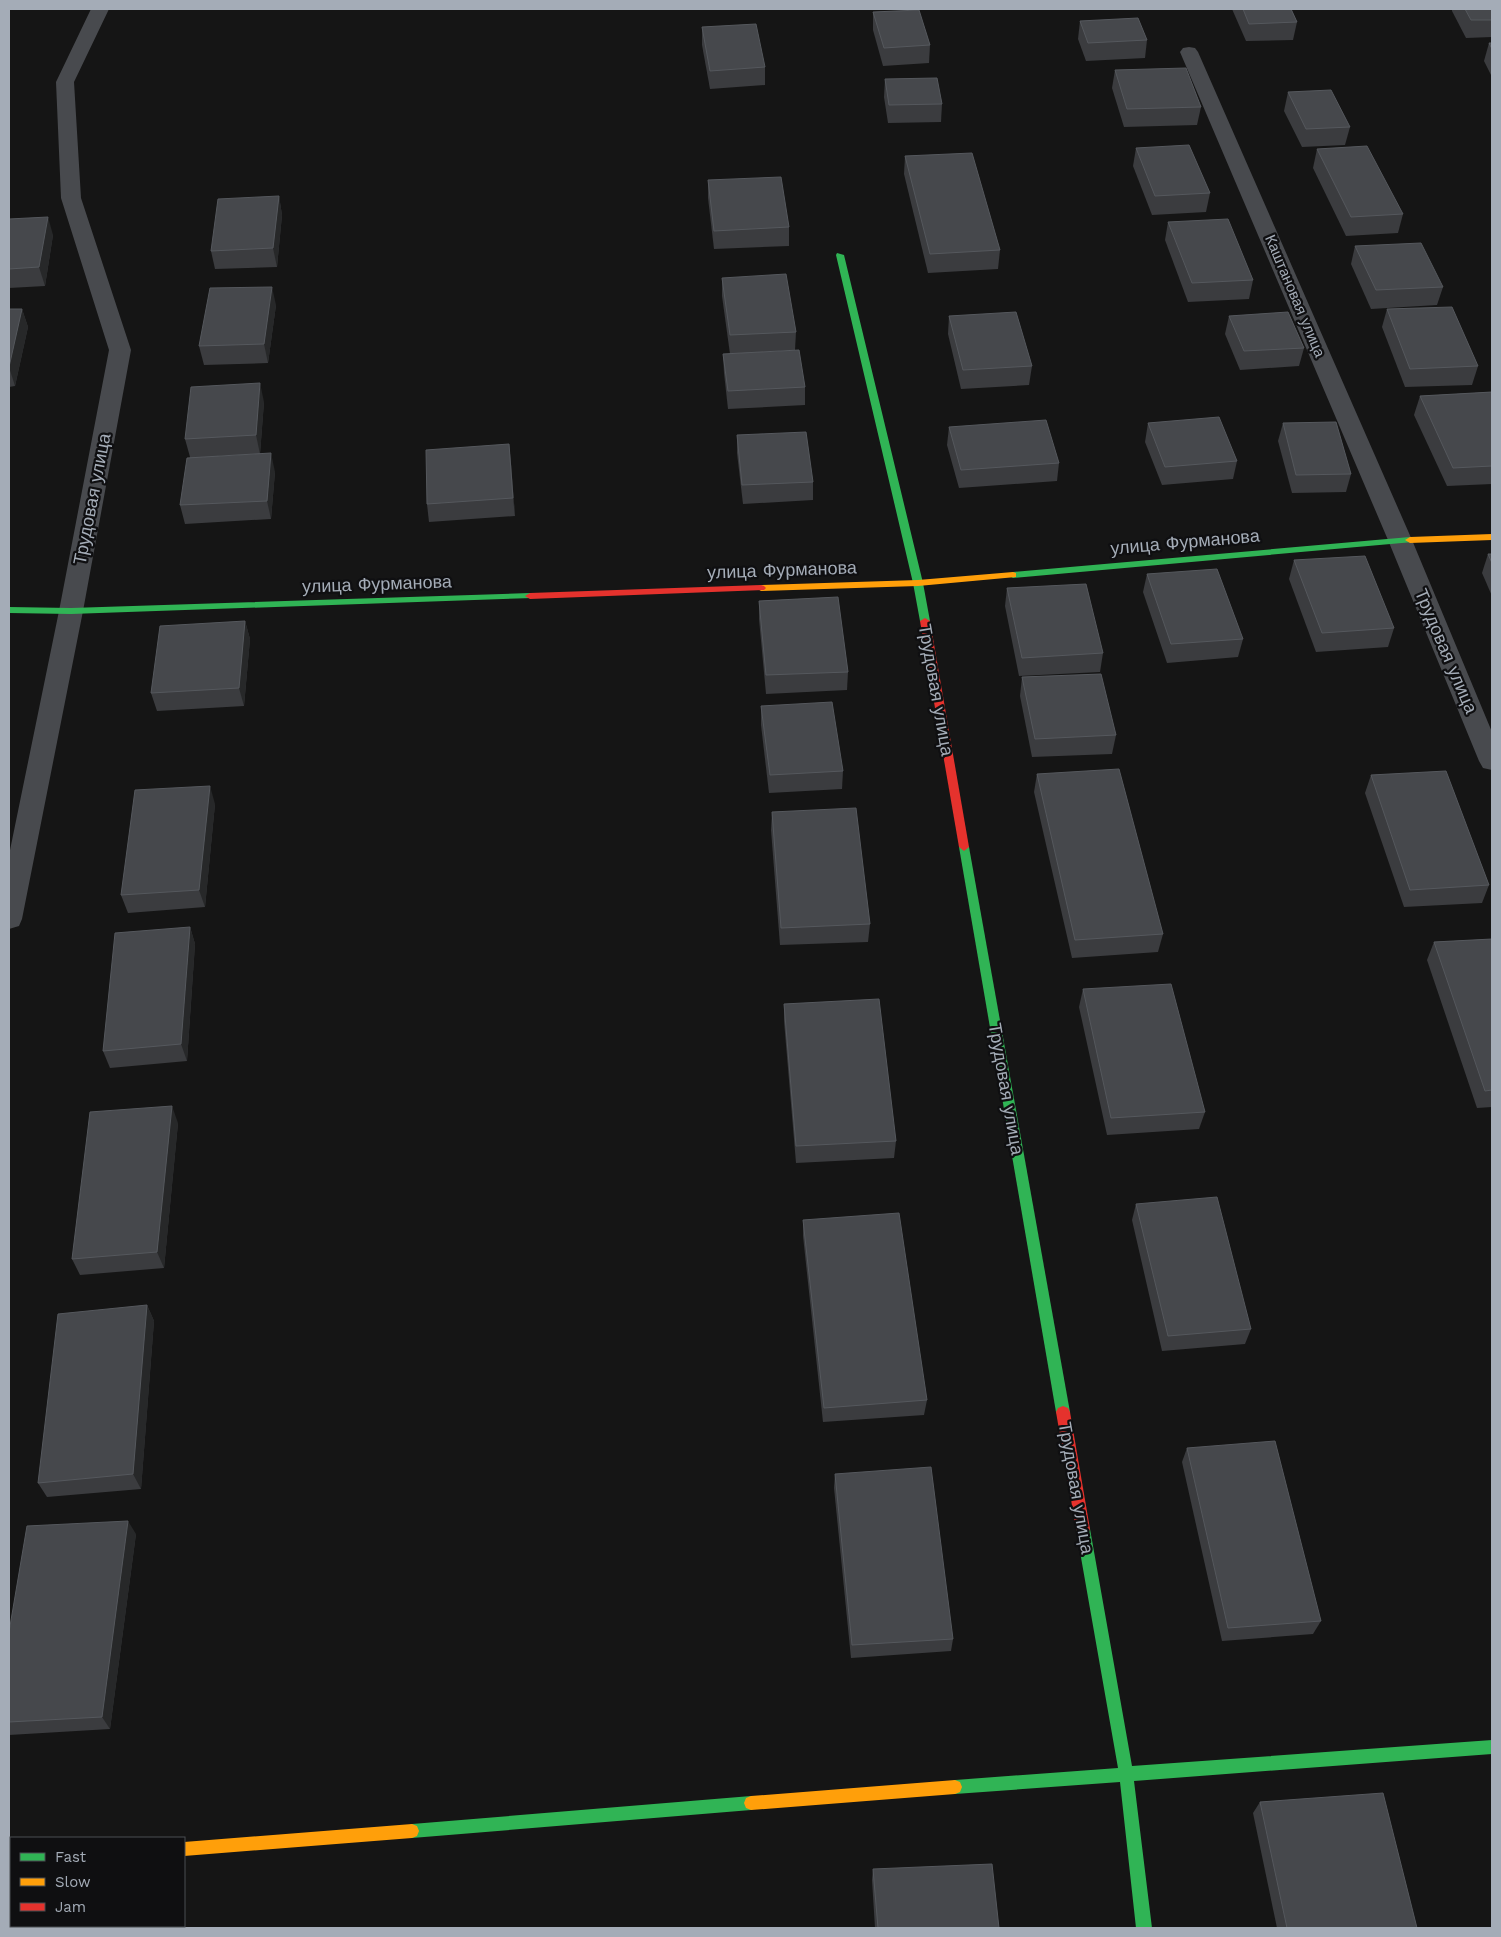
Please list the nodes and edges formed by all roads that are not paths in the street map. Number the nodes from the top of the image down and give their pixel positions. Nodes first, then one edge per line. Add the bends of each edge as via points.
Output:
1 (100, 9) edge
2 (1189, 52) dead end
3 (840, 255) dead end
4 (1492, 537) edge
5 (1400, 540) junction
6 (918, 583) junction
7 (9, 610) edge
8 (71, 611) junction
9 (1492, 761) edge
10 (9, 919) edge
11 (1492, 1747) edge
12 (1126, 1773) junction
13 (185, 1849) edge
14 (1144, 1928) edge

1 - 8 street, Трудовая улица via 65,82 71,198 120,350
2 - 5 street, Каштановая улица
3 - 6 street, Трудовая улица
4 - 5 street, улица Фурманова
5 - 6 street, улица Фурманова
5 - 9 street, Трудовая улица
6 - 8 street, улица Фурманова
6 - 12 street, Трудовая улица
7 - 8 street, улица Фурманова
8 - 10 street, Трудовая улица
11 - 12 street
12 - 13 street
12 - 14 street, Трудовая улица

